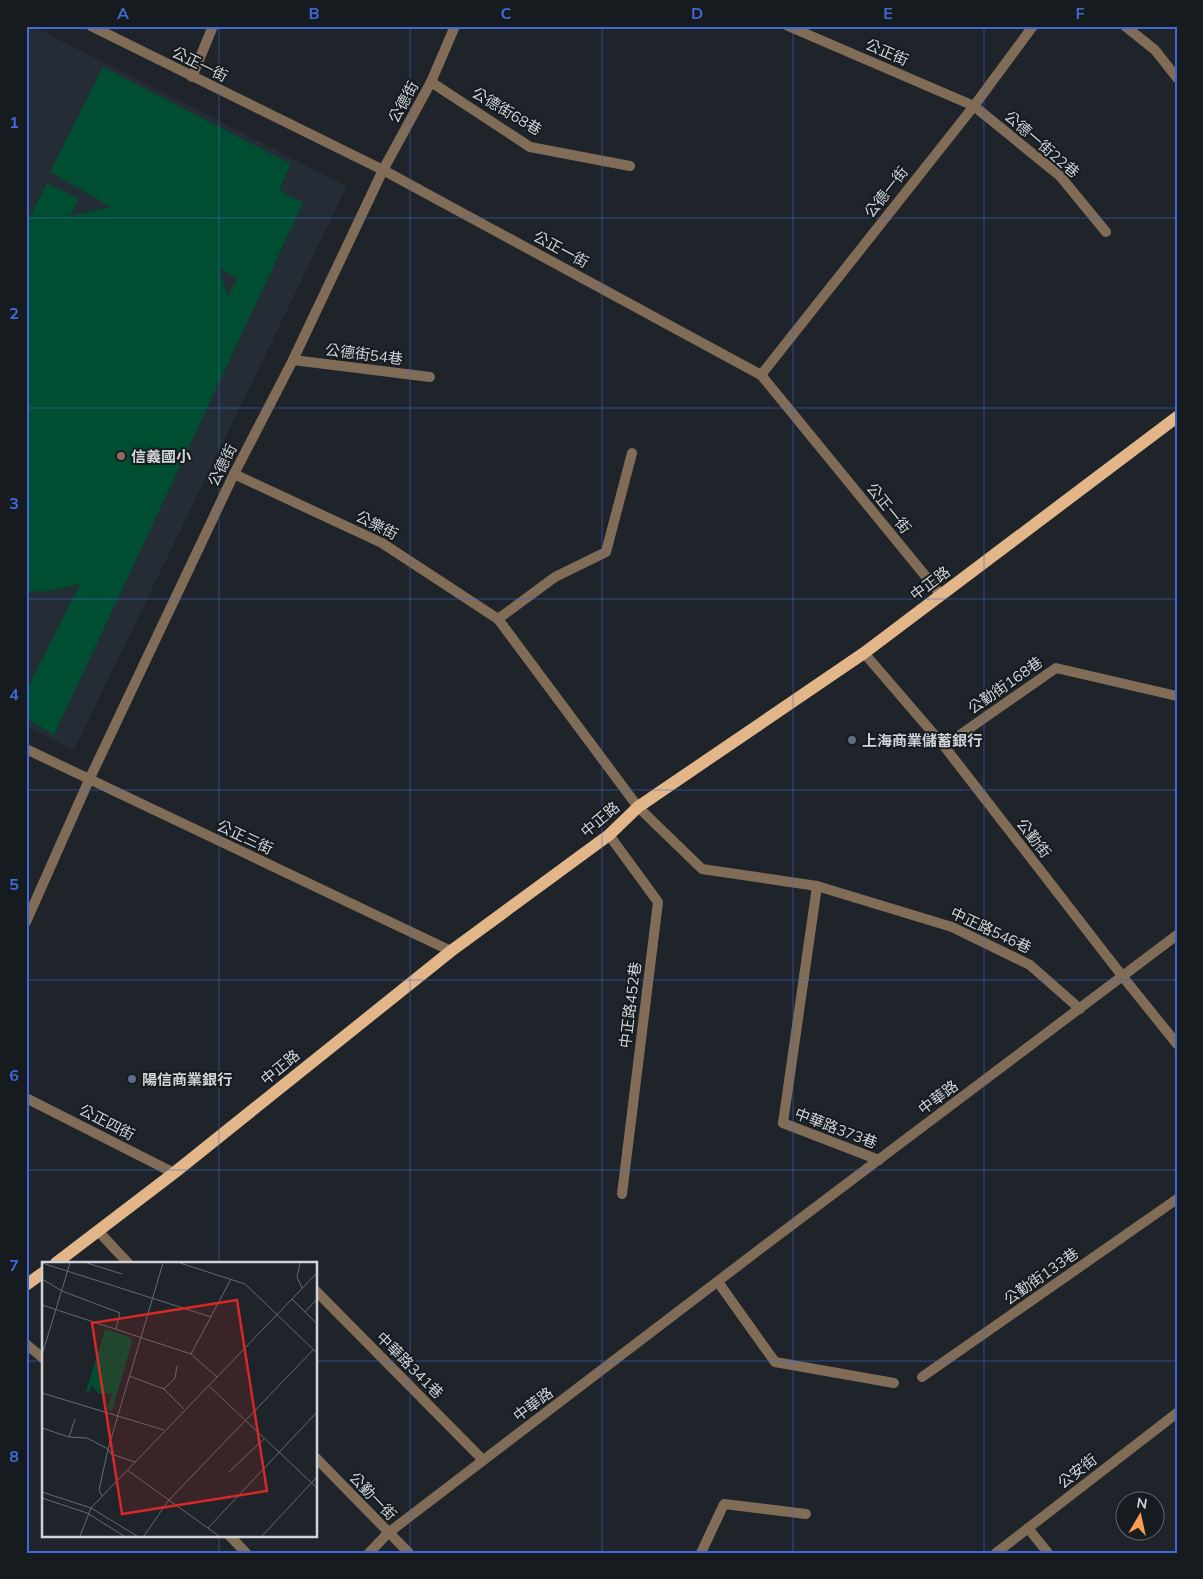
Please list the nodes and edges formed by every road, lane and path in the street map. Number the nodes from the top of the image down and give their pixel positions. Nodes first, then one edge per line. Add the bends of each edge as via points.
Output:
1 (91, 26) edge
2 (213, 26) edge
3 (455, 26) edge
4 (788, 26) edge
5 (1033, 26) edge
6 (1125, 26) edge
7 (192, 77) junction
8 (1177, 78) edge
9 (431, 82) junction
10 (974, 106) junction
11 (630, 166) dead end
12 (383, 170) junction
13 (1106, 232) dead end
14 (293, 360) junction
15 (761, 375) junction
16 (430, 377) dead end
17 (1177, 417) edge
18 (632, 453) dead end
19 (234, 474) junction
20 (941, 595) junction
21 (498, 619) junction
22 (864, 653) junction
23 (1177, 696) edge
24 (944, 746) junction
25 (26, 749) edge
26 (89, 780) junction
27 (638, 808) junction
28 (609, 834) junction
29 (818, 886) junction
30 (26, 922) edge
31 (1177, 935) edge
32 (451, 950) junction
33 (1122, 977) junction
34 (1080, 1009) junction
35 (1177, 1044) edge
36 (26, 1098) edge
37 (879, 1160) junction
38 (174, 1174) junction
39 (622, 1194) dead end
40 (1177, 1199) edge
41 (98, 1231) junction
42 (57, 1262) edge
43 (127, 1262) edge
44 (42, 1274) edge
45 (718, 1282) junction
46 (26, 1286) edge
47 (318, 1293) edge
48 (26, 1344) edge
49 (42, 1357) edge
50 (922, 1377) dead end
51 (894, 1383) dead end
52 (1177, 1413) edge
53 (318, 1460) edge
54 (483, 1460) junction
55 (806, 1514) dead end
56 (1028, 1528) junction
57 (388, 1533) junction
58 (230, 1536) edge
59 (246, 1553) edge
60 (369, 1553) edge
61 (409, 1553) edge
62 (701, 1553) edge
63 (996, 1553) edge
64 (1048, 1553) edge

1 - 7 street, 公正一街
2 - 7 street
3 - 9 street, 公德街
4 - 10 street, 公正街
5 - 10 street, 公德一街
6 - 8 street via 1155,50
7 - 12 street, 公正一街
9 - 11 street, 公德街68巷 via 530,147
9 - 12 street, 公德街
10 - 13 street, 公德一街22巷 via 1060,176
10 - 15 street, 公德一街
12 - 14 street, 公德街
12 - 15 street, 公正一街
14 - 16 street, 公德街54巷
14 - 19 street, 公德街
15 - 20 street, 公正一街
17 - 20 main road, 中正路
18 - 21 street via 606,552 555,577
19 - 21 street, 公樂街 via 382,543
19 - 26 street, 公德街
20 - 22 main road, 中正路
21 - 27 street, 公樂街
22 - 24 street, 公勤街
22 - 27 main road, 中正路
23 - 24 street, 公勤街168巷 via 1056,668
24 - 33 street, 公勤街
25 - 26 street, 公正三街
26 - 30 street, 公德街
26 - 32 street, 公正三街
27 - 28 main road, 中正路
27 - 29 street, 中正路546巷 via 702,869
28 - 32 main road, 中正路
28 - 39 street, 中正路452巷 via 658,902
29 - 34 street, 中正路546巷 via 952,927 1030,965
29 - 37 street, 中華路373巷 via 783,1123
31 - 33 street, 中華路
32 - 38 main road, 中正路
33 - 34 street, 中華路
33 - 35 street, 公勤街
34 - 37 street, 中華路
36 - 38 street, 公正四街
37 - 45 street, 中華路
38 - 41 main road, 中正路
40 - 50 street, 公勤街133巷
41 - 42 main road, 中正路
41 - 43 street
44 - 46 main road
45 - 51 street via 775,1362
45 - 54 street, 中華路
47 - 54 street, 中華路341巷
48 - 49 street
52 - 56 street, 公安街
53 - 57 street, 公勤一街
54 - 57 street, 中華路
55 - 62 street via 724,1504
56 - 63 street, 公安街
56 - 64 street
57 - 60 street, 中華路
57 - 61 street, 公勤一街
58 - 59 street

